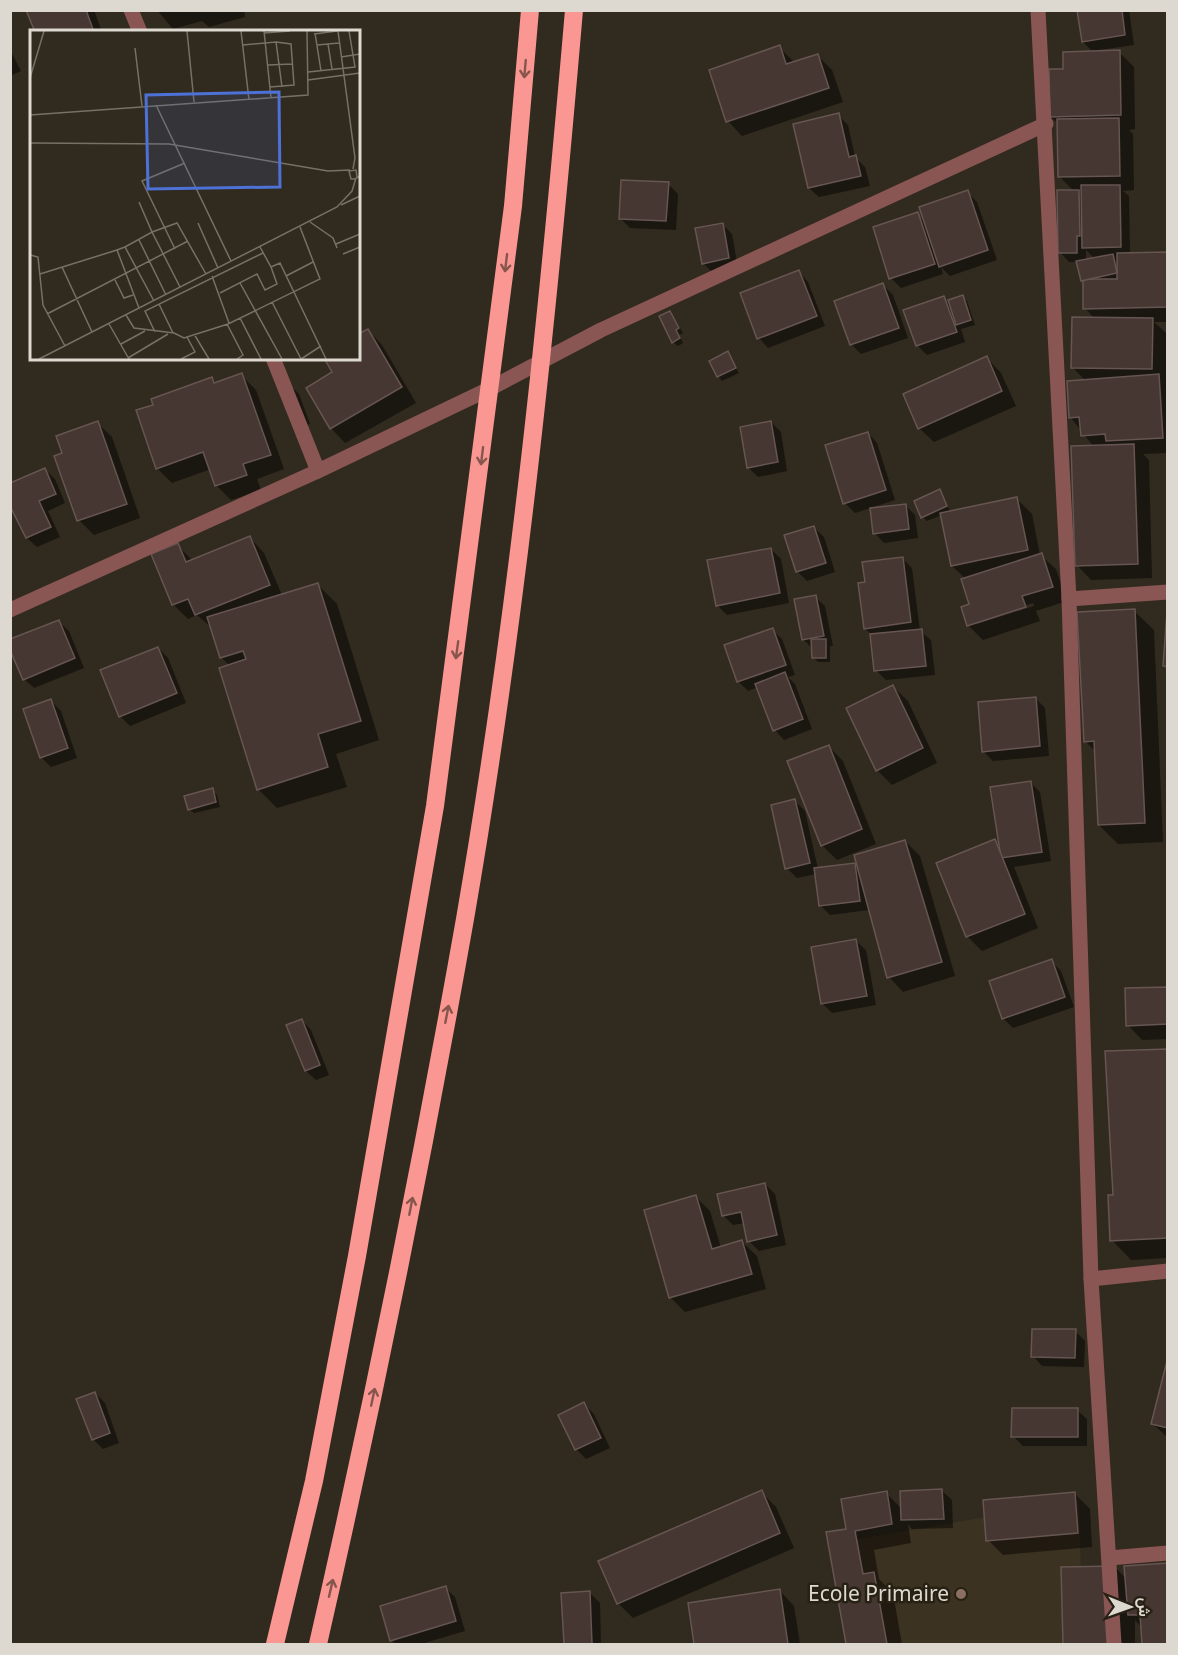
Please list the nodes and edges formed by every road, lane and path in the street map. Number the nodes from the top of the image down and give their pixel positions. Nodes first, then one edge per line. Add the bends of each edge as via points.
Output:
1 (131, 10) edge
2 (530, 10) edge
3 (574, 10) edge
4 (1038, 10) edge
5 (139, 30) edge
6 (1046, 124) junction
7 (274, 360) edge
8 (542, 360) junction
9 (489, 389) junction
10 (318, 471) junction
11 (1167, 592) edge
12 (1070, 599) junction
13 (10, 610) edge
14 (1167, 1271) edge
15 (1091, 1279) junction
16 (1167, 1553) edge
17 (1109, 1558) junction
18 (275, 1644) edge
19 (318, 1644) edge
20 (1114, 1644) edge

1 - 5 street
2 -> 9 highway via 513,206
3 - 8 highway
4 - 6 street
6 - 8 street
6 - 12 street
7 - 10 street
8 - 9 street
19 -> 8 highway via 382,1355 465,917 496,716
9 - 10 street
9 -> 18 highway via 435,806 314,1481
10 - 13 street
11 - 12 street
12 - 15 street
14 - 15 street
15 - 17 street
16 - 17 street
17 - 20 street

